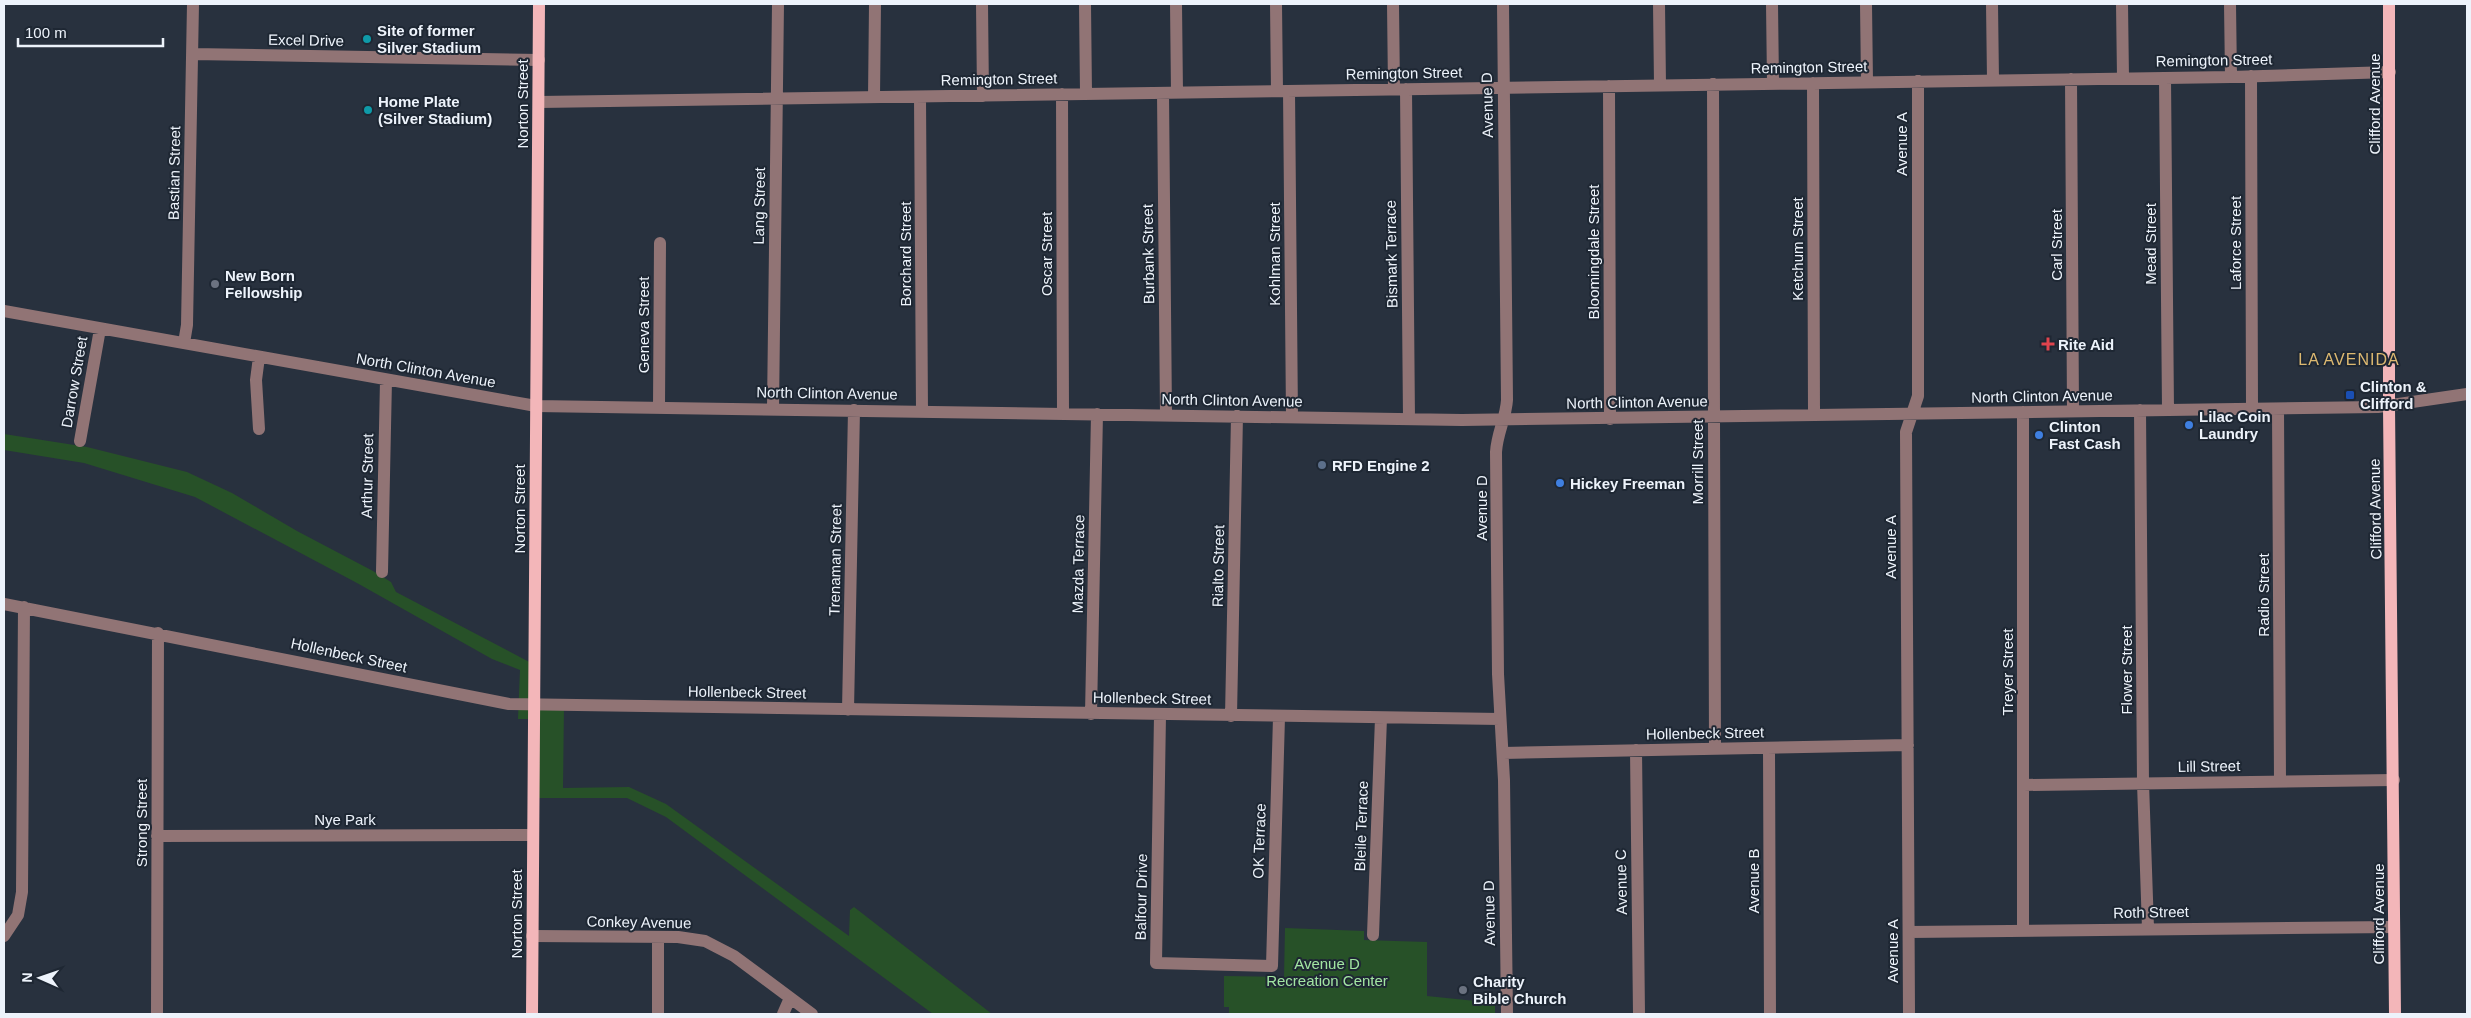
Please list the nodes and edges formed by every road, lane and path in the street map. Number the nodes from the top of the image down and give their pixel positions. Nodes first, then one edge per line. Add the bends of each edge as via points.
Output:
1 (193, 4) edge
2 (539, 4) edge
3 (778, 4) edge
4 (875, 4) edge
5 (982, 4) edge
6 (1085, 4) edge
7 (1176, 4) edge
8 (1276, 4) edge
9 (1393, 4) edge
10 (1502, 4) edge
11 (1659, 4) edge
12 (1772, 4) edge
13 (1866, 4) edge
14 (1992, 4) edge
15 (2122, 4) edge
16 (2230, 4) edge
17 (2389, 4) edge
18 (192, 54) junction
19 (539, 60) junction
20 (2390, 72) junction
21 (2230, 76) junction
22 (2251, 76) junction
23 (2123, 78) junction
24 (2165, 78) junction
25 (2071, 79) junction
26 (1993, 80) junction
27 (1918, 81) junction
28 (1867, 82) junction
29 (1813, 83) junction
30 (1713, 84) junction
31 (1773, 84) junction
32 (1660, 85) junction
33 (1609, 86) junction
34 (1503, 88) junction
35 (1400, 89) junction
36 (1283, 91) junction
37 (1163, 93) junction
38 (1178, 93) junction
39 (1062, 94) junction
40 (1086, 94) junction
41 (920, 96) junction
42 (983, 96) junction
43 (874, 97) junction
44 (777, 99) junction
45 (538, 102) junction
46 (660, 244) dead end
47 (4, 311) edge
48 (100, 329) junction
49 (184, 343) junction
50 (259, 357) junction
51 (386, 380) junction
52 (2467, 394) edge
53 (536, 406) junction
54 (659, 407) junction
55 (2389, 407) junction
56 (773, 409) junction
57 (2252, 409) junction
58 (2278, 409) junction
59 (854, 410) junction
60 (2140, 410) junction
61 (2168, 410) junction
62 (922, 411) junction
63 (2073, 411) junction
64 (2022, 412) junction
65 (1063, 414) junction
66 (1097, 414) junction
67 (1911, 414) junction
68 (1166, 415) junction
69 (1814, 415) junction
70 (1237, 416) junction
71 (1713, 416) junction
72 (1292, 417) junction
73 (1409, 419) junction
74 (1610, 419) junction
75 (1503, 420) junction
76 (259, 429) dead end
77 (80, 441) dead end
78 (382, 572) dead end
79 (4, 604) edge
80 (24, 607) junction
81 (158, 633) junction
82 (534, 705) junction
83 (848, 710) junction
84 (1091, 714) junction
85 (1160, 715) junction
86 (1231, 716) junction
87 (1279, 717) junction
88 (1381, 718) junction
89 (1500, 719) junction
90 (1908, 745) junction
91 (1768, 748) junction
92 (1715, 749) junction
93 (1636, 750) junction
94 (1503, 754) junction
95 (2394, 780) junction
96 (2280, 781) junction
97 (2143, 783) junction
98 (2024, 785) junction
99 (532, 835) junction
100 (157, 836) junction
101 (2394, 927) junction
102 (2148, 928) junction
103 (2023, 931) junction
104 (1908, 932) junction
105 (1373, 935) dead end
106 (4, 936) edge
107 (532, 936) junction
108 (658, 937) junction
109 (1272, 966) joint
110 (790, 998) junction
111 (157, 1014) edge
112 (532, 1014) edge
113 (658, 1014) edge
114 (783, 1014) edge
115 (812, 1014) edge
116 (1507, 1014) edge
117 (1639, 1014) edge
118 (1770, 1014) edge
119 (1909, 1014) edge
120 (2395, 1014) edge

1 - 18 street, Bastian Street
2 - 19 main road, Norton Street
3 - 44 street, Lang Street
4 - 43 street
5 - 42 street
6 - 40 street
7 - 38 street
8 - 36 street, Kohlman Street
9 - 35 street, Bismark Terrace
10 - 34 street, Avenue D
11 - 32 street
12 - 31 street
13 - 28 street
14 - 26 street
15 - 23 street
16 - 21 street
17 - 20 main road, Clifford Avenue
18 - 19 street, Excel Drive
18 - 49 street, Bastian Street via 187,325
19 - 45 main road, Norton Street
20 - 22 street, Remington Street
20 - 55 main road, Clifford Avenue
21 - 22 street, Remington Street
21 - 24 street, Remington Street
22 - 57 street, Laforce Street
23 - 24 street, Remington Street
23 - 25 street, Remington Street
24 - 61 street, Mead Street
25 - 26 street, Remington Street
25 - 63 street, Carl Street
26 - 27 street, Remington Street
27 - 28 street, Remington Street
27 - 67 street, Avenue A via 1918,396
28 - 29 street, Remington Street
29 - 31 street, Remington Street
29 - 69 street, Ketchum Street
30 - 31 street, Remington Street
30 - 32 street, Remington Street
30 - 71 street, Morrill Street
32 - 33 street, Remington Street
33 - 34 street, Remington Street
33 - 74 street, Bloomingdale Street
34 - 35 street, Remington Street
34 - 75 street, Avenue D via 1507,400
35 - 36 street, Remington Street
35 - 73 street, Bismark Terrace
36 - 38 street, Remington Street
36 - 72 street, Kohlman Street
37 - 38 street, Remington Street
37 - 40 street, Remington Street
37 - 68 street, Burbank Street
39 - 40 street, Remington Street
39 - 42 street, Remington Street
39 - 65 street, Oscar Street
41 - 42 street, Remington Street
41 - 43 street, Remington Street
41 - 62 street, Borchard Street
43 - 44 street, Remington Street
44 - 45 street, Remington Street
44 - 56 street, Lang Street
45 - 53 main road, Norton Street
46 - 54 street, Geneva Street
47 - 48 street, North Clinton Avenue
48 - 49 street, North Clinton Avenue
48 - 77 street, Darrow Street
49 - 50 street, North Clinton Avenue
50 - 51 street, North Clinton Avenue
50 - 76 street via 256,380
51 - 53 street, North Clinton Avenue
51 - 78 street, Arthur Street
52 - 55 street, North Clinton Avenue
53 - 54 street, North Clinton Avenue
53 - 82 main road, Norton Street
54 - 56 street, North Clinton Avenue
55 - 58 street, North Clinton Avenue
55 - 95 main road, Clifford Avenue
56 - 59 street, North Clinton Avenue
57 - 58 street, North Clinton Avenue
57 - 61 street, North Clinton Avenue
58 - 96 street, Radio Street
59 - 62 street, North Clinton Avenue
59 - 83 street, Trenaman Street
60 - 61 street, North Clinton Avenue
60 - 63 street, North Clinton Avenue
60 - 97 street, Flower Street
62 - 65 street, North Clinton Avenue
63 - 64 street, North Clinton Avenue
64 - 67 street, North Clinton Avenue
64 - 98 street, Treyer Street
65 - 66 street, North Clinton Avenue
66 - 68 street, North Clinton Avenue
66 - 84 street, Mazda Terrace
67 - 69 street, North Clinton Avenue
67 - 90 street, Avenue A via 1906,432
68 - 70 street, North Clinton Avenue
69 - 71 street, North Clinton Avenue
70 - 72 street, North Clinton Avenue
70 - 86 street, Rialto Street
71 - 74 street, North Clinton Avenue
71 - 92 street, Morrill Street
72 - 73 street, North Clinton Avenue
73 - 75 street, North Clinton Avenue
74 - 75 street, North Clinton Avenue
75 - 89 street, Avenue D via 1496,452
79 - 80 street, Hollenbeck Street
80 - 81 street, Hollenbeck Street
80 - 106 street via 22,892 18,915
81 - 82 street, Hollenbeck Street via 500,703
81 - 100 street, Strong Street
82 - 83 street, Hollenbeck Street
82 - 99 main road, Norton Street
83 - 84 street, Hollenbeck Street
84 - 85 street, Hollenbeck Street
85 - 86 street, Hollenbeck Street
85 - 109 street, Balfour Drive via 1156,963
86 - 87 street, Hollenbeck Street
87 - 88 street, Hollenbeck Street
87 - 109 street, OK Terrace
88 - 89 street, Hollenbeck Street
88 - 105 street, Bleile Terrace
89 - 94 street, Avenue D
90 - 91 street, Hollenbeck Street
90 - 104 street, Avenue A
91 - 92 street, Hollenbeck Street
91 - 118 street, Avenue B
92 - 93 street, Hollenbeck Street
93 - 94 street, Hollenbeck Street
93 - 117 street, Avenue C
94 - 116 street, Avenue D
95 - 96 street, Lill Street
95 - 101 main road, Clifford Avenue
96 - 97 street, Lill Street
97 - 98 street, Lill Street
97 - 102 street, Flower Street
98 - 103 street, Treyer Street
99 - 100 street, Nye Park
99 - 107 main road, Norton Street
100 - 111 street, Strong Street
101 - 102 street, Roth Street
101 - 120 main road, Clifford Avenue
102 - 103 street, Roth Street
103 - 104 street, Roth Street
104 - 119 street, Avenue A
107 - 108 street, Conkey Avenue
107 - 112 main road, Norton Street
108 - 110 street, Conkey Avenue via 688,938 713,944
108 - 113 street
110 - 114 street
110 - 115 street, Conkey Avenue

